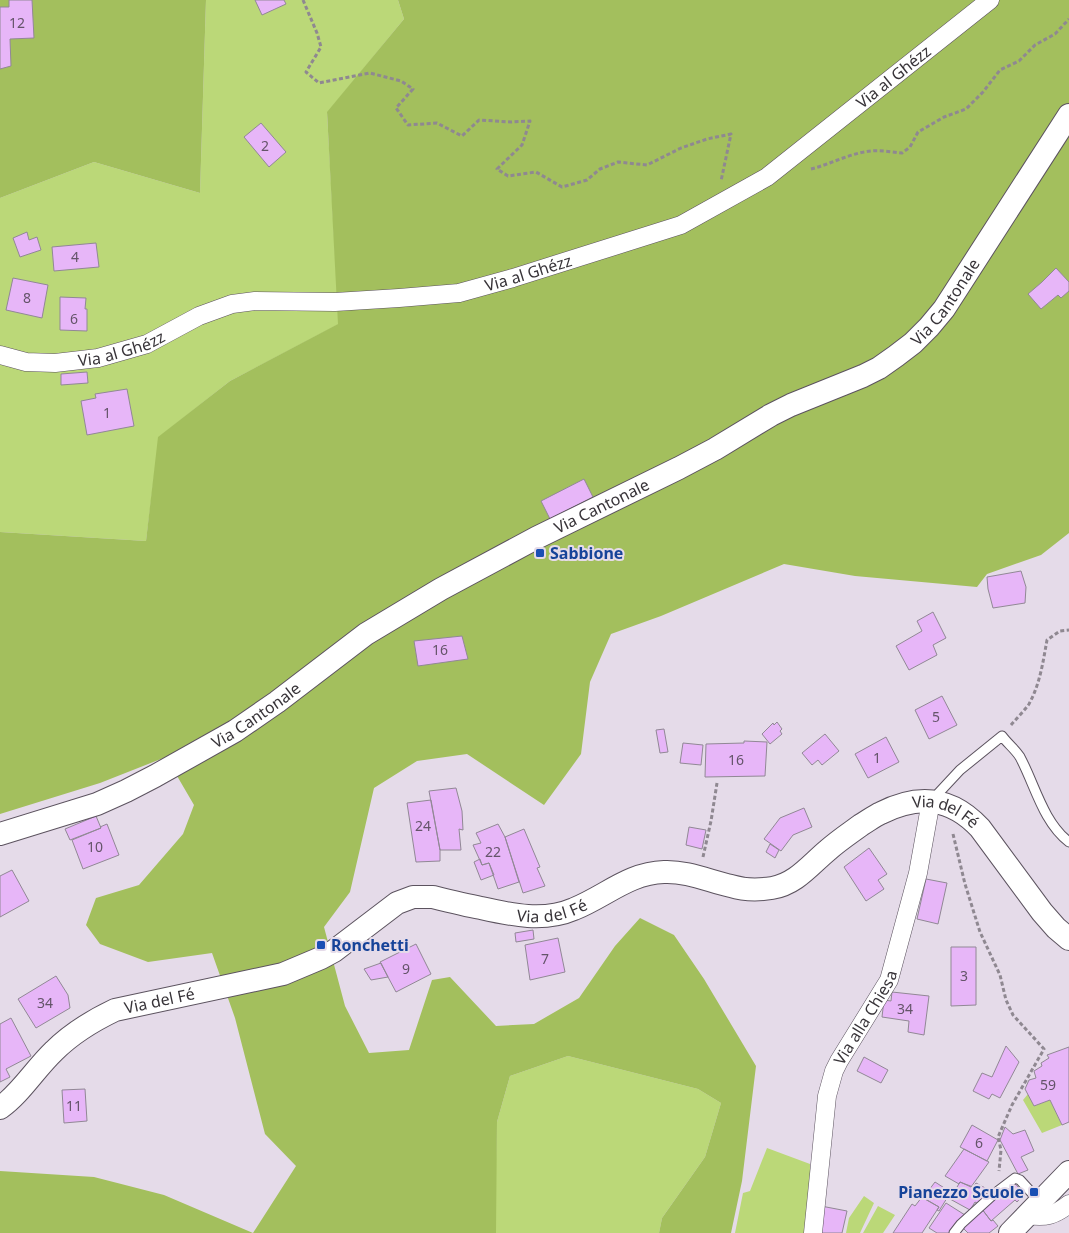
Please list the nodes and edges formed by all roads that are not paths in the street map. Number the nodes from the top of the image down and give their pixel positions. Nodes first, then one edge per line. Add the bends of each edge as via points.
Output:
1 (990, 0) edge
2 (1069, 115) edge
3 (0, 355) edge
4 (931, 801) junction
5 (0, 834) edge
6 (1069, 842) edge
7 (1069, 939) edge
8 (0, 1108) edge
9 (1069, 1172) edge
10 (1069, 1204) edge
11 (1034, 1208) junction
12 (812, 1233) edge
13 (954, 1233) edge
14 (1010, 1233) edge

1 - 3 street, Via al Ghézz via 767,177 681,225 459,293 335,302 255,301 232,304 199,316 147,344 98,358 55,363 26,362
2 - 5 street, Via Cantonale via 944,309 913,343 890,360 863,376 771,415 715,449 442,589 366,634 235,731 140,784 97,804
4 - 6 lane via 960,770 1002,736 1019,756 1054,826
4 - 7 street, Via del Fé via 946,804 972,820 1042,912
4 - 8 street, Via del Fé via 901,805 880,813 846,835 801,874 774,888 745,889 699,877 655,872 621,884 573,910 533,917 420,896 406,899 334,951 282,974 115,1010 98,1018 60,1045
4 - 12 street, Via alla Chiesa via 918,873 889,980 838,1061 830,1083
9 - 11 street
10 - 11 street via 1054,1214 1039,1217
11 - 13 lane via 1020,1180 1015,1178
11 - 14 street

